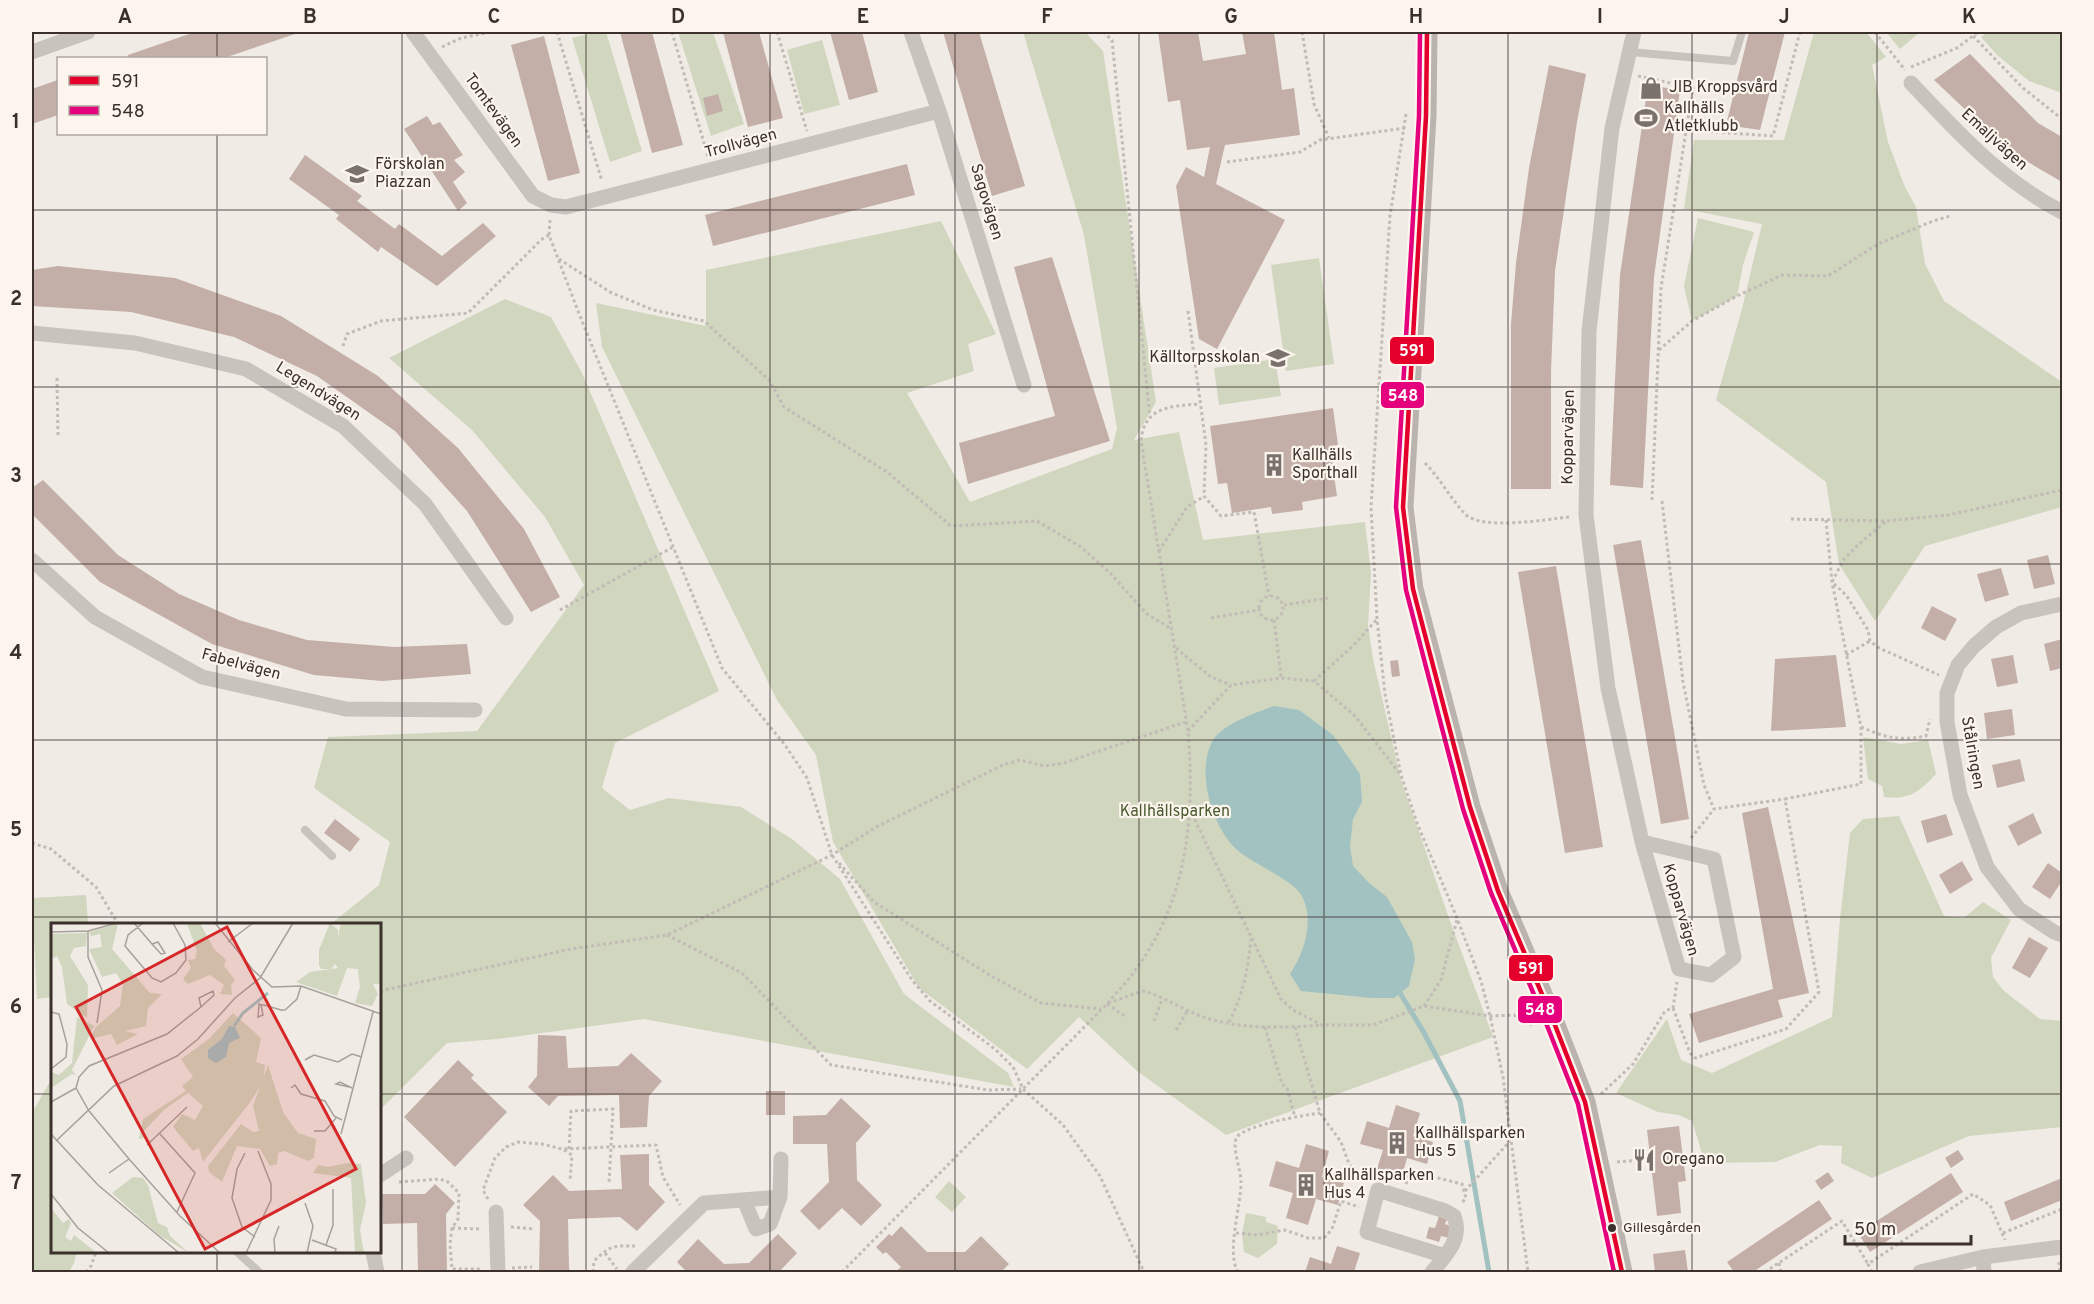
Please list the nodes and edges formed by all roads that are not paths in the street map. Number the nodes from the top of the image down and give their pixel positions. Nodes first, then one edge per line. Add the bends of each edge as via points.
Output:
1 (88, 32) edge
2 (413, 32) edge
3 (911, 32) edge
4 (1427, 32) edge
5 (1634, 32) edge
6 (1742, 32) edge
7 (32, 52) edge
8 (1630, 52) junction
9 (1911, 83) dead end
10 (939, 111) junction
11 (551, 205) joint
12 (2062, 212) edge
13 (32, 333) edge
14 (1023, 385) dead end
15 (32, 560) edge
16 (2062, 604) edge
17 (506, 618) dead end
18 (475, 710) dead end
19 (305, 830) dead end
20 (1642, 842) junction
21 (332, 856) dead end
22 (2062, 935) edge
23 (406, 1158) dead end
24 (781, 1159) dead end
25 (381, 1174) edge
26 (780, 1197) junction
27 (744, 1200) junction
28 (492, 1207) road end
29 (2062, 1247) edge
30 (239, 1253) edge
31 (373, 1253) edge
32 (1445, 1256) junction
33 (1983, 1265) edge
34 (498, 1271) edge
35 (260, 1272) edge
36 (377, 1272) edge
37 (633, 1272) edge
38 (1432, 1272) edge
39 (1622, 1272) edge
40 (1920, 1272) edge

1 - 7 street
2 - 11 street, Tomtevägen via 533,196
3 - 10 street, Sagovägen
4 - 39 street via 1426,116 1403,507 1413,589 1467,796 1498,891 1585,1102
5 - 8 street, Kopparvägen
6 - 8 lane via 1733,61
8 - 20 street, Kopparvägen via 1612,128 1589,331 1586,515 1608,688
9 - 12 street, Emaljvägen via 1994,167 2029,194
10 - 11 street, Trollvägen via 567,207
10 - 14 street, Sagovägen
13 - 17 street, Legendvägen via 135,343 246,369 344,426 425,504
15 - 18 street, Fabelvägen via 95,617 202,676 346,709
16 - 22 street, Stålringen via 2021,613 1996,627 1958,665 1947,693 1948,732 1960,795 1987,867 2019,909
19 - 21 lane
20 - 20 street, Kopparvägen via 1679,969 1711,975 1734,957 1714,859
23 - 25 street
24 - 26 street
26 - 27 street
26 - 27 street via 770,1224 756,1229
27 - 37 street via 704,1203
28 - 34 street
29 - 33 street via 2009,1254
30 - 35 lane
31 - 36 street
32 - 32 street via 1367,1232 1378,1190 1452,1215 1458,1227 1456,1239
32 - 38 street
33 - 40 street

